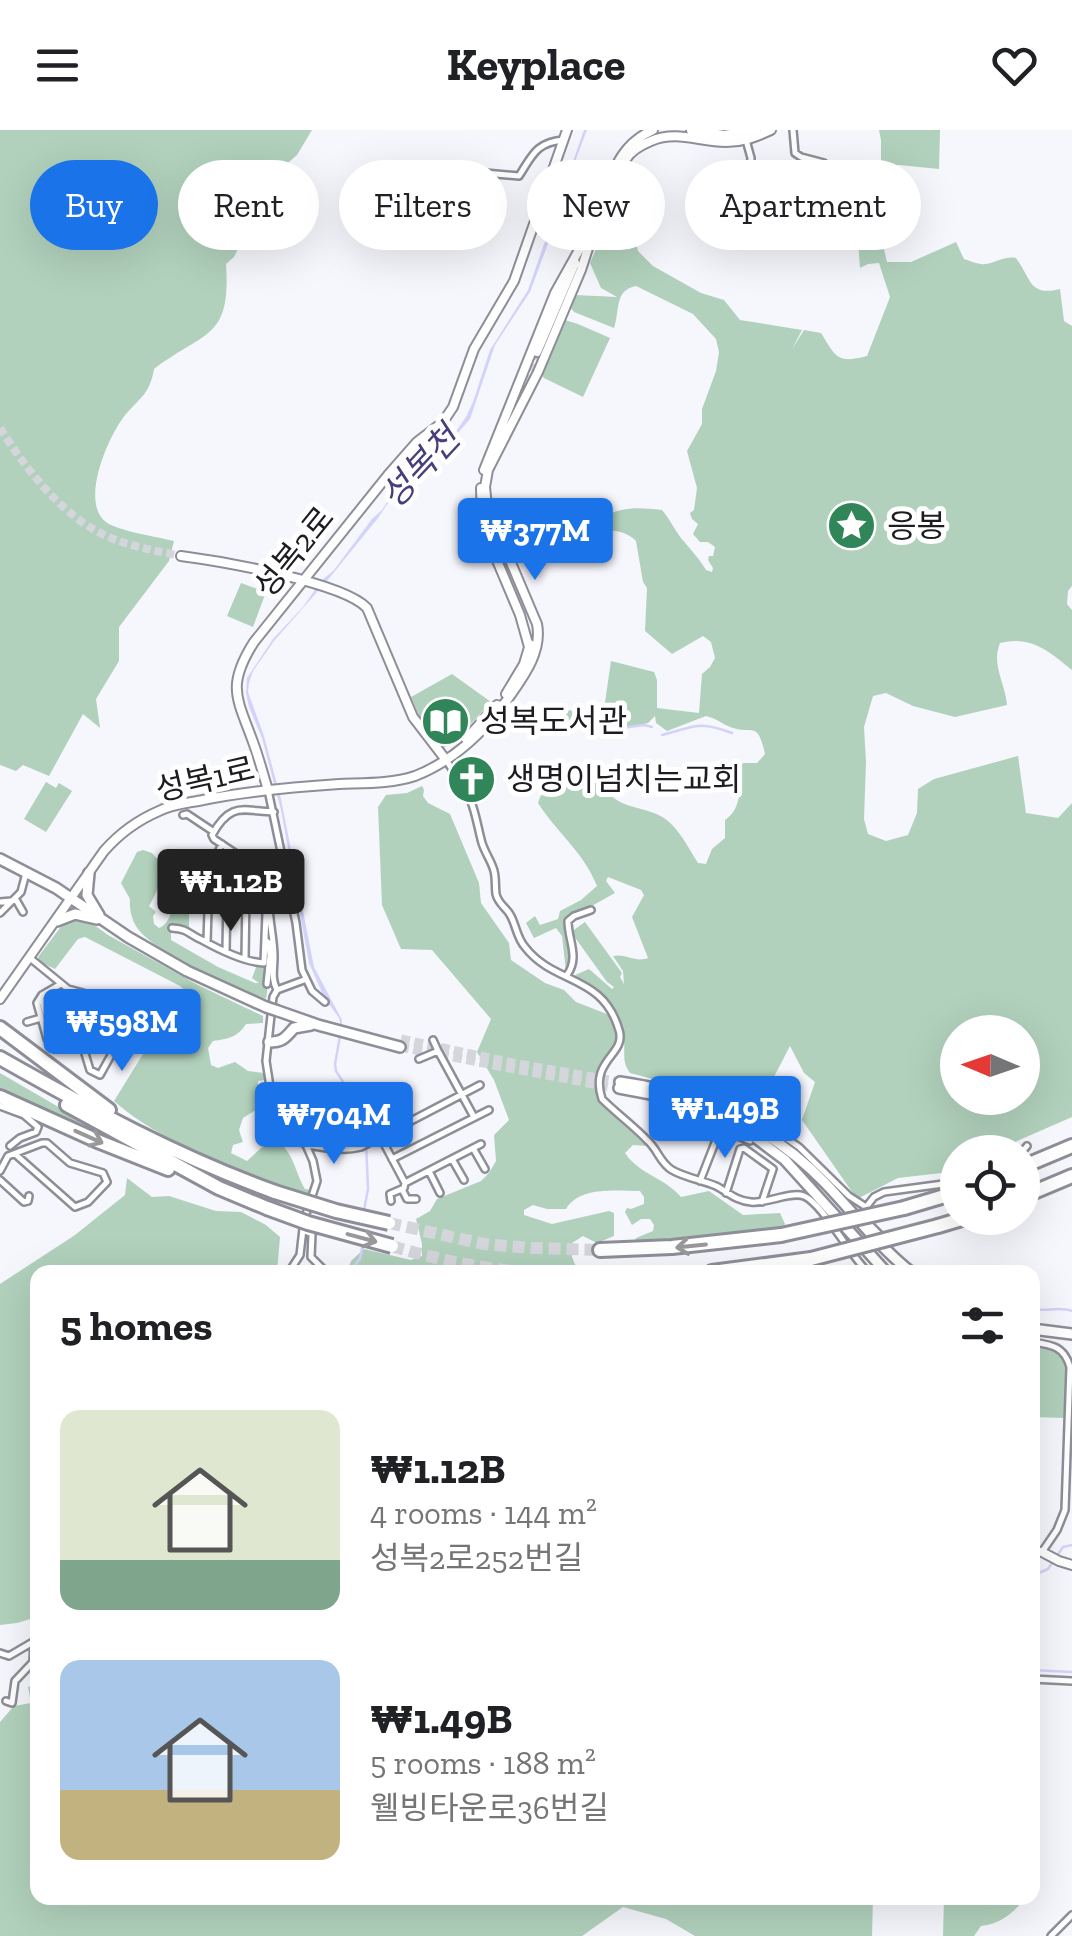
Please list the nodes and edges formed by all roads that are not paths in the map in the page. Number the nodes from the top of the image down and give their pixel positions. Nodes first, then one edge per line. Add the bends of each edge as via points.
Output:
1 (568, 130) edge
2 (653, 130) edge
3 (691, 130) edge
4 (756, 130) edge
5 (771, 130) edge
6 (793, 130) edge
7 (564, 140) junction
8 (746, 140) junction
9 (618, 160) edge
10 (626, 160) edge
11 (751, 160) edge
12 (812, 160) edge
13 (507, 175) edge
14 (580, 250) edge
15 (583, 250) edge
16 (586, 250) edge
17 (538, 356) junction
18 (516, 402) junction
19 (493, 520) junction
20 (482, 524) junction
21 (504, 547) junction
22 (180, 556) tunnel mouth
23 (500, 557) junction
24 (307, 582) junction
25 (530, 623) junction
26 (529, 647) junction
27 (531, 661) junction
28 (446, 760) junction
29 (275, 789) junction
30 (274, 812) junction
31 (183, 815) dead end
32 (214, 832) junction
33 (222, 844) junction
34 (0, 859) edge
35 (246, 861) junction
36 (256, 867) dead end
37 (219, 870) junction
38 (89, 873) junction
39 (26, 874) junction
40 (212, 881) dead end
41 (288, 882) junction
42 (246, 894) dead end
43 (266, 894) junction
44 (226, 895) dead end
45 (71, 898) junction
46 (13, 900) junction
47 (0, 902) edge
48 (208, 910) dead end
49 (591, 910) dead end
50 (23, 912) dead end
51 (0, 913) edge
52 (57, 921) junction
53 (104, 922) junction
54 (172, 928) dead end
55 (206, 942) junction
56 (226, 951) junction
57 (30, 958) junction
58 (246, 959) junction
59 (266, 963) junction
60 (567, 975) junction
61 (304, 980) junction
62 (61, 984) junction
63 (267, 984) dead end
64 (68, 989) junction
65 (277, 990) junction
66 (40, 997) junction
67 (0, 999) edge
68 (325, 1002) dead end
69 (106, 1005) junction
70 (53, 1006) dead end
71 (278, 1011) junction
72 (69, 1016) dead end
73 (41, 1018) junction
74 (57, 1020) junction
75 (26, 1022) dead end
76 (318, 1025) junction
77 (1, 1028) edge
78 (290, 1032) junction
79 (57, 1038) dead end
80 (82, 1040) junction
81 (433, 1040) dead end
82 (268, 1042) junction
83 (401, 1043) tunnel mouth
84 (438, 1051) junction
85 (0, 1058) edge
86 (419, 1060) dead end
87 (0, 1067) edge
88 (15, 1071) junction
89 (480, 1085) dead end
90 (462, 1094) junction
91 (0, 1097) edge
92 (0, 1106) edge
93 (490, 1110) dead end
94 (747, 1111) dead end
95 (474, 1117) junction
96 (380, 1136) junction
97 (750, 1142) dead end
98 (481, 1144) dead end
99 (306, 1145) junction
100 (10, 1146) dead end
101 (1072, 1146) edge
102 (473, 1148) junction
103 (15, 1154) junction
104 (452, 1158) junction
105 (392, 1159) junction
106 (1040, 1159) edge
107 (485, 1169) dead end
108 (429, 1170) junction
109 (0, 1171) edge
110 (230, 1175) junction
111 (1072, 1176) edge
112 (0, 1180) edge
113 (464, 1180) dead end
114 (700, 1181) junction
115 (940, 1184) edge
116 (404, 1186) junction
117 (219, 1188) junction
118 (1040, 1189) edge
119 (440, 1193) dead end
120 (726, 1193) junction
121 (29, 1196) dead end
122 (940, 1197) edge
123 (416, 1199) dead end
124 (391, 1201) dead end
125 (762, 1202) junction
126 (866, 1207) junction
127 (389, 1224) tunnel mouth
128 (940, 1225) edge
129 (303, 1230) junction
130 (882, 1238) dead end
131 (392, 1246) tunnel mouth
132 (600, 1250) tunnel mouth
133 (294, 1265) edge
134 (319, 1265) edge
135 (765, 1265) edge
136 (860, 1265) edge
137 (878, 1265) edge
138 (902, 1265) edge
139 (1040, 1330) edge
140 (1072, 1334) edge
141 (1040, 1343) edge
142 (1045, 1554) joint
143 (1072, 1565) edge
144 (30, 1644) edge
145 (0, 1653) edge
146 (30, 1665) edge
147 (1040, 1679) edge
148 (1072, 1681) edge
149 (6, 1701) dead end
150 (1072, 1915) edge
151 (1051, 1936) edge

1 - 7 street, 성복2로
2 - 9 street
3 - 4 street
5 - 8 street
6 - 12 street via 795,153
7 - 13 street via 535,150 519,176
7 - 24 street, 성복2로 via 514,281 474,349 453,407 388,475
8 - 10 street via 672,134
8 - 11 street
14 - 17 street via 555,293
15 - 17 street
16 - 17 street
17 - 18 street
18 - 19 street via 487,474
18 - 20 street via 484,468
19 - 20 street
19 - 21 street
20 - 23 street
21 - 23 street via 497,548
21 - 27 street via 538,630
22 - 24 street
23 - 25 street
23 - 26 street
24 - 28 street via 368,608 413,718
24 - 29 street, 성복2로 via 254,642 236,682 239,706
25 - 26 street, 성복1로
25 - 27 street
26 - 28 street, 성복1로 via 500,702
27 - 28 street, 성복1로 via 490,722
28 - 29 street, 성복1로 via 400,780
28 - 60 street via 469,798 498,900 521,943 544,966
29 - 30 street, 성복2로
29 - 38 street, 성복1로 via 159,810 114,840
30 - 32 street via 240,808
30 - 41 street, 성복2로
31 - 32 street
32 - 33 street
33 - 35 street
33 - 37 street via 212,862
34 - 39 main road
35 - 36 street
35 - 37 street via 232,879
37 - 40 street
38 - 45 street, 성복1로
38 - 53 main road via 87,895
39 - 45 main road
39 - 46 street
41 - 43 street via 270,885
41 - 61 street, 성복2로
42 - 58 street
43 - 59 street
43 - 65 street
44 - 56 street
45 - 52 street, 성복1로
45 - 53 main road
46 - 47 street
46 - 50 street
46 - 51 street
48 - 55 street
49 - 60 street via 568,921 574,957
52 - 53 main road via 75,914
52 - 57 street, 성복1로
53 - 71 main road, bridge via 188,971
54 - 55 street via 186,928
55 - 56 street
56 - 58 street
57 - 62 street
57 - 67 street, 성복1로
58 - 59 street
59 - 63 street
60 - 114 street via 592,990 618,1027 621,1041 603,1065 602,1099 651,1143 662,1162
61 - 65 street
61 - 68 street
62 - 64 street
62 - 66 street
64 - 69 street
64 - 80 street
65 - 82 street
66 - 73 street
66 - 74 street via 47,1021
69 - 80 street
69 - 80 street via 128,1024 100,1075 90,1070
70 - 74 street
71 - 76 main road
71 - 78 main road
72 - 74 street
73 - 75 street
73 - 79 street via 48,1040
76 - 78 main road
76 - 83 main road
77 - 110 highway via 112,1112
78 - 82 main road
81 - 84 street
82 - 99 street via 275,1119
84 - 86 street
84 - 90 street
85 - 88 highway
87 - 88 highway
88 - 110 highway
88 - 117 highway
89 - 90 street
90 - 95 street
90 - 96 street
91 -> 117 highway
92 - 100 street via 38,1127
93 - 95 street
94 - 126 street via 800,1146
95 - 105 street
96 - 99 street via 351,1150
96 - 105 street
97 - 114 street via 718,1134
98 - 102 street
99 - 129 street via 317,1182
101 - 106 highway
102 - 104 street
102 - 107 street
103 - 103 street via 47,1143 70,1163 103,1173 107,1182 75,1207
103 - 109 street
104 - 108 street
104 - 113 street
105 - 116 street
108 - 116 street
108 - 119 street
110 - 127 highway, bridge
111 - 118 highway
112 - 121 street via 24,1202
114 - 120 street
115 - 126 street via 884,1192
116 - 123 street via 407,1199
116 - 124 street
117 -> 131 highway, bridge
120 - 125 street
120 - 125 street via 744,1148 772,1169
122 -> 132 highway, bridge via 781,1235
125 - 136 street via 794,1194 807,1198
126 - 130 street via 869,1224
128 - 135 highway, bridge
129 - 133 street
129 - 134 street via 312,1234 311,1257
137 - 138 main road via 793,1168 755,1137 702,1108 620,1086 690,1098 762,1131 808,1166
139 - 140 main road
141 - 142 street via 1062,1350 1070,1367 1065,1510
142 - 143 street
144 - 145 street via 9,1656
146 - 149 street via 15,1681 12,1703
147 - 148 street
150 - 151 street

